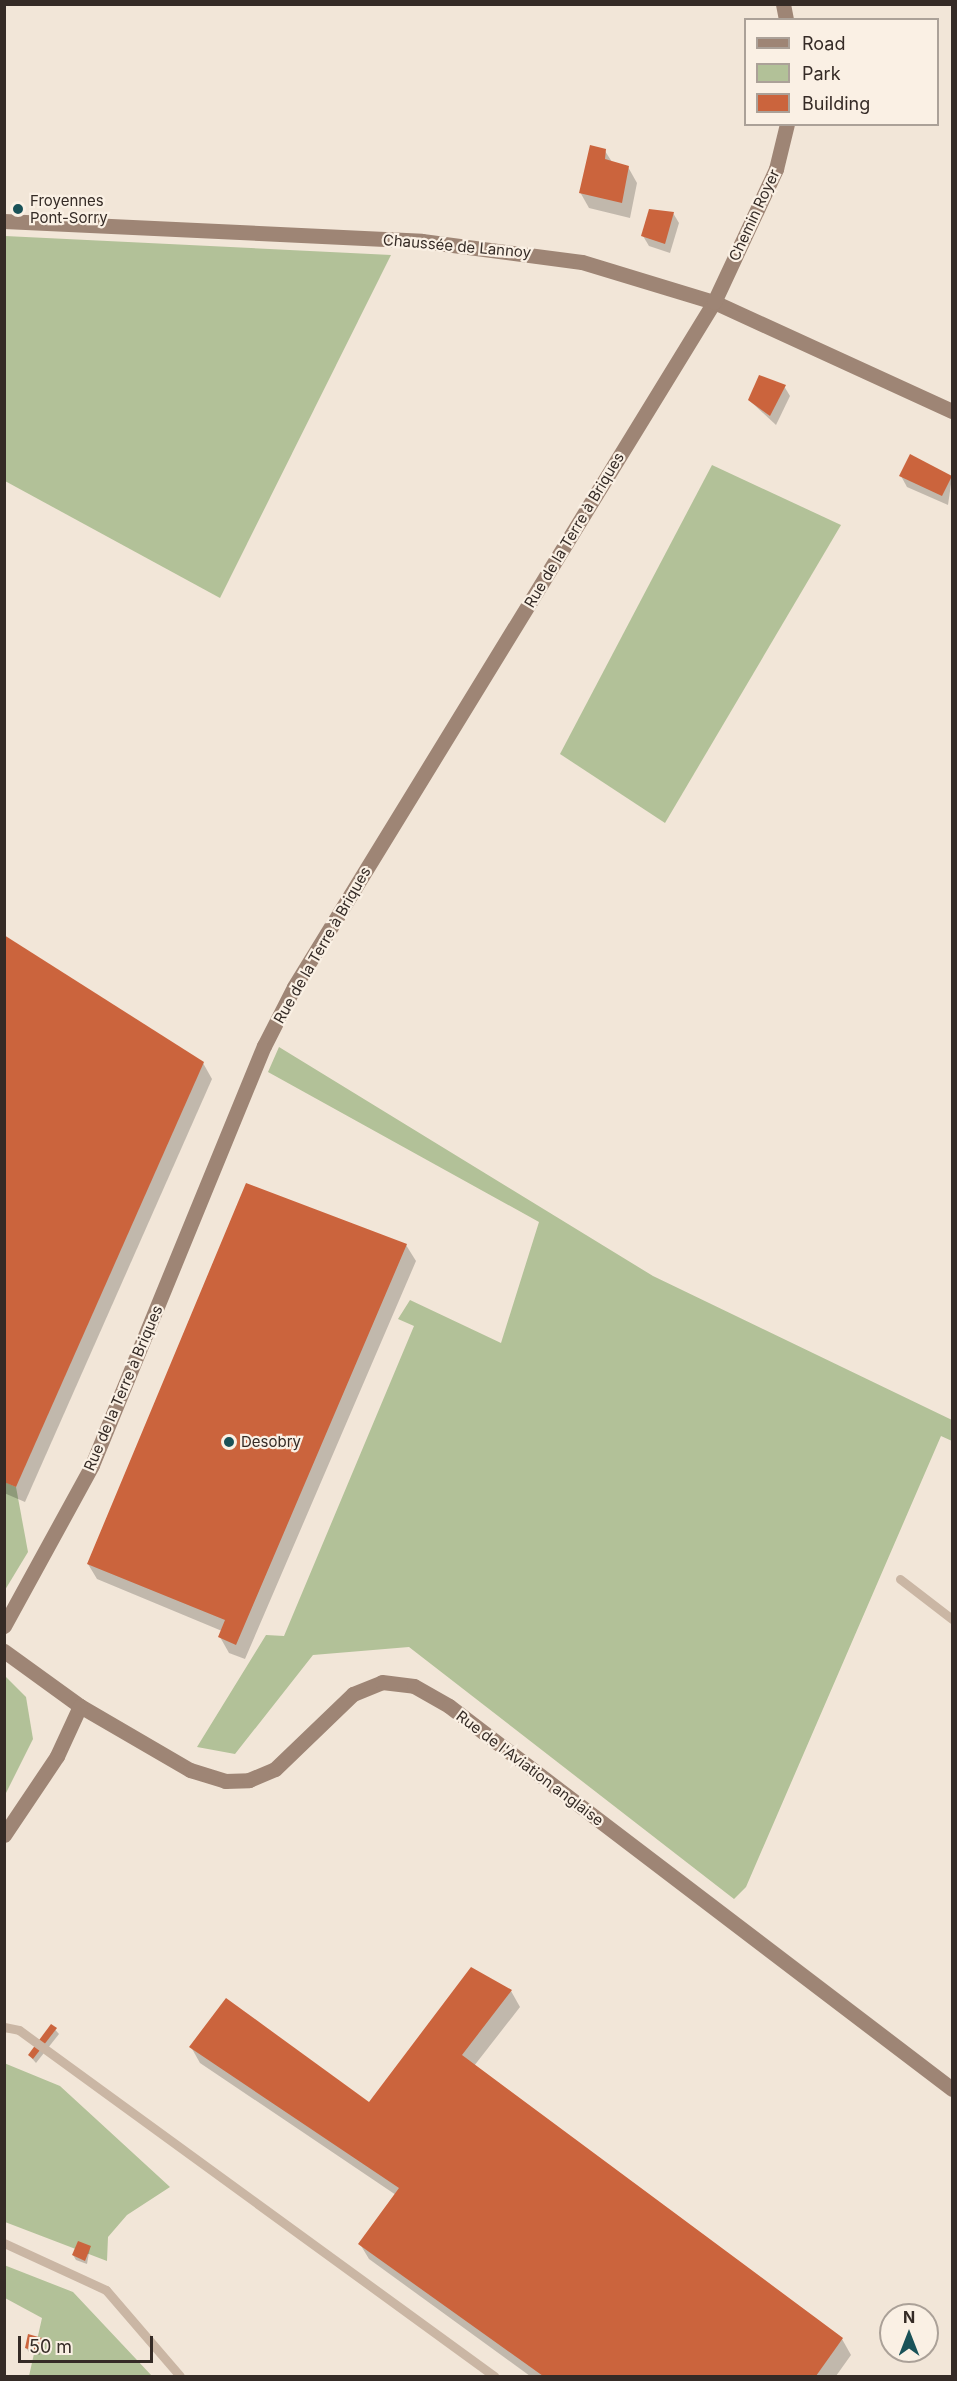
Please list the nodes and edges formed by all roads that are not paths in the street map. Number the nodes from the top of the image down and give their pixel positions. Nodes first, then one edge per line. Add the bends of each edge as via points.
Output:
1 (787, 126) edge
2 (4, 221) edge
3 (714, 302) junction
4 (952, 411) edge
5 (900, 1579) dead end
6 (952, 1619) edge
7 (4, 1626) edge
8 (4, 1651) edge
9 (80, 1706) junction
10 (4, 1835) edge
11 (4, 2027) edge
12 (952, 2089) edge
13 (4, 2243) edge
14 (180, 2376) edge
15 (494, 2376) edge

1 - 3 main road, Chemin Royer via 776,169
2 - 3 main road, Chaussée de Lannoy via 500,247 648,278
3 - 4 main road, Chaussée de Lannoy
3 - 7 main road, Rue de la Terre à Briques via 294,987 264,1046 93,1465
5 - 6 lane
8 - 9 main road
9 - 10 main road via 57,1756
9 - 12 main road, Rue de l'Aviation anglaise via 190,1770 225,1781 249,1779 274,1769 353,1694 382,1682 414,1686 449,1706
11 - 15 lane via 20,2030
13 - 14 lane via 106,2290

